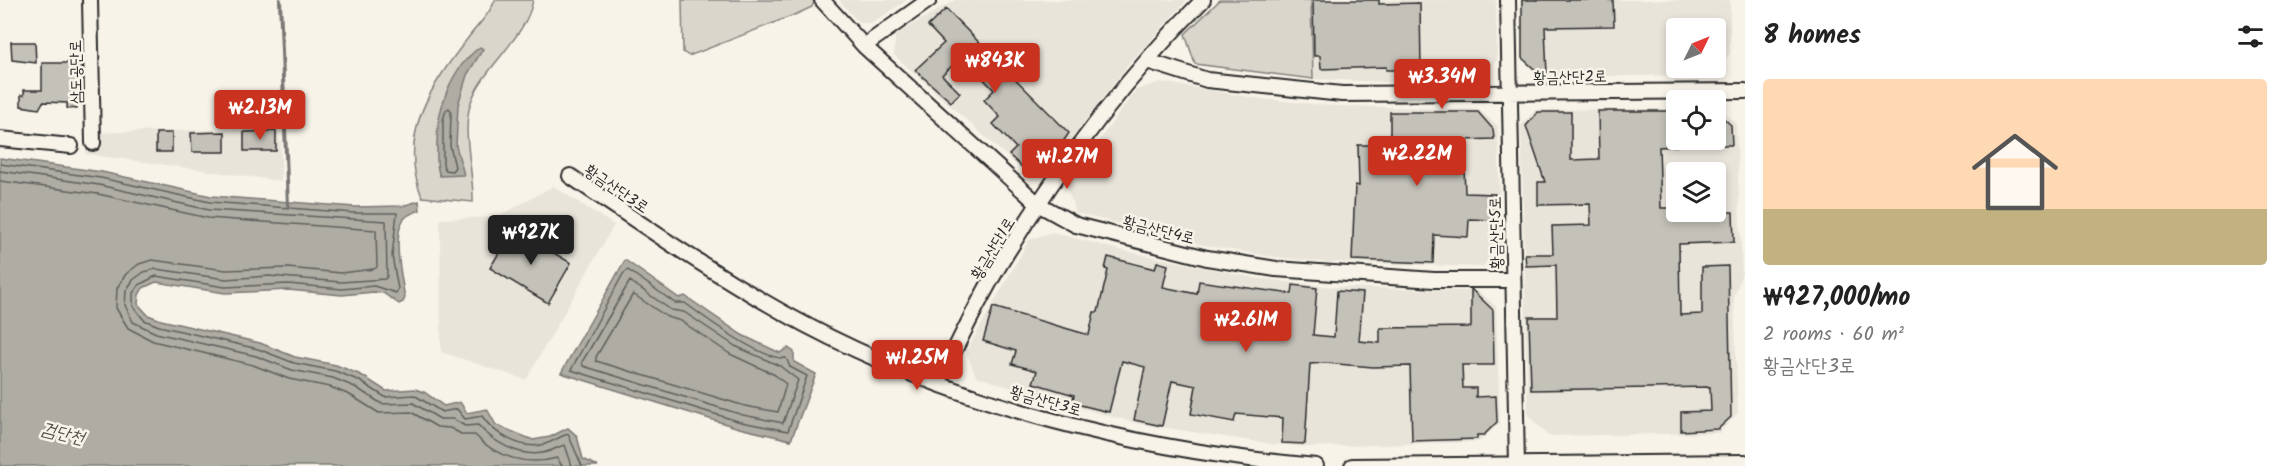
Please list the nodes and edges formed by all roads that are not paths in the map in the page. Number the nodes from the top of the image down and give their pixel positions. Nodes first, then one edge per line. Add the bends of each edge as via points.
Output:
1 (90, 0) edge
2 (822, 0) edge
3 (929, 0) edge
4 (1203, 0) edge
5 (1508, 0) edge
6 (864, 46) junction
7 (1147, 61) junction
8 (1745, 91) edge
9 (1511, 93) junction
10 (0, 139) edge
11 (93, 143) dead end
12 (71, 146) dead end
13 (570, 176) dead end
14 (1038, 204) junction
15 (1512, 280) junction
16 (938, 383) junction
17 (1745, 462) edge
18 (1516, 465) edge
19 (1316, 466) edge
20 (1352, 466) edge

1 - 11 street, 삼도공단로
2 - 6 street, 황금산단4로
3 - 6 street
4 - 7 street, 황금산단1로
5 - 9 street, 황금산단5로
6 - 14 street, 황금산단4로
7 - 9 street, 황금산단2로 via 1207,80 1303,91 1401,95
7 - 14 street, 황금산단1로
8 - 9 street, 황금산단2로
9 - 15 street, 황금산단5로
10 - 12 street
13 - 16 street, 황금산단3로 via 756,297 863,352
14 - 15 street, 황금산단4로 via 1076,225 1239,264 1372,277
14 - 16 street, 황금산단1로 via 1001,262
15 - 18 street, 황금산단5로
16 - 19 street, 황금산단3로 via 1130,441
17 - 18 street
18 - 20 street

